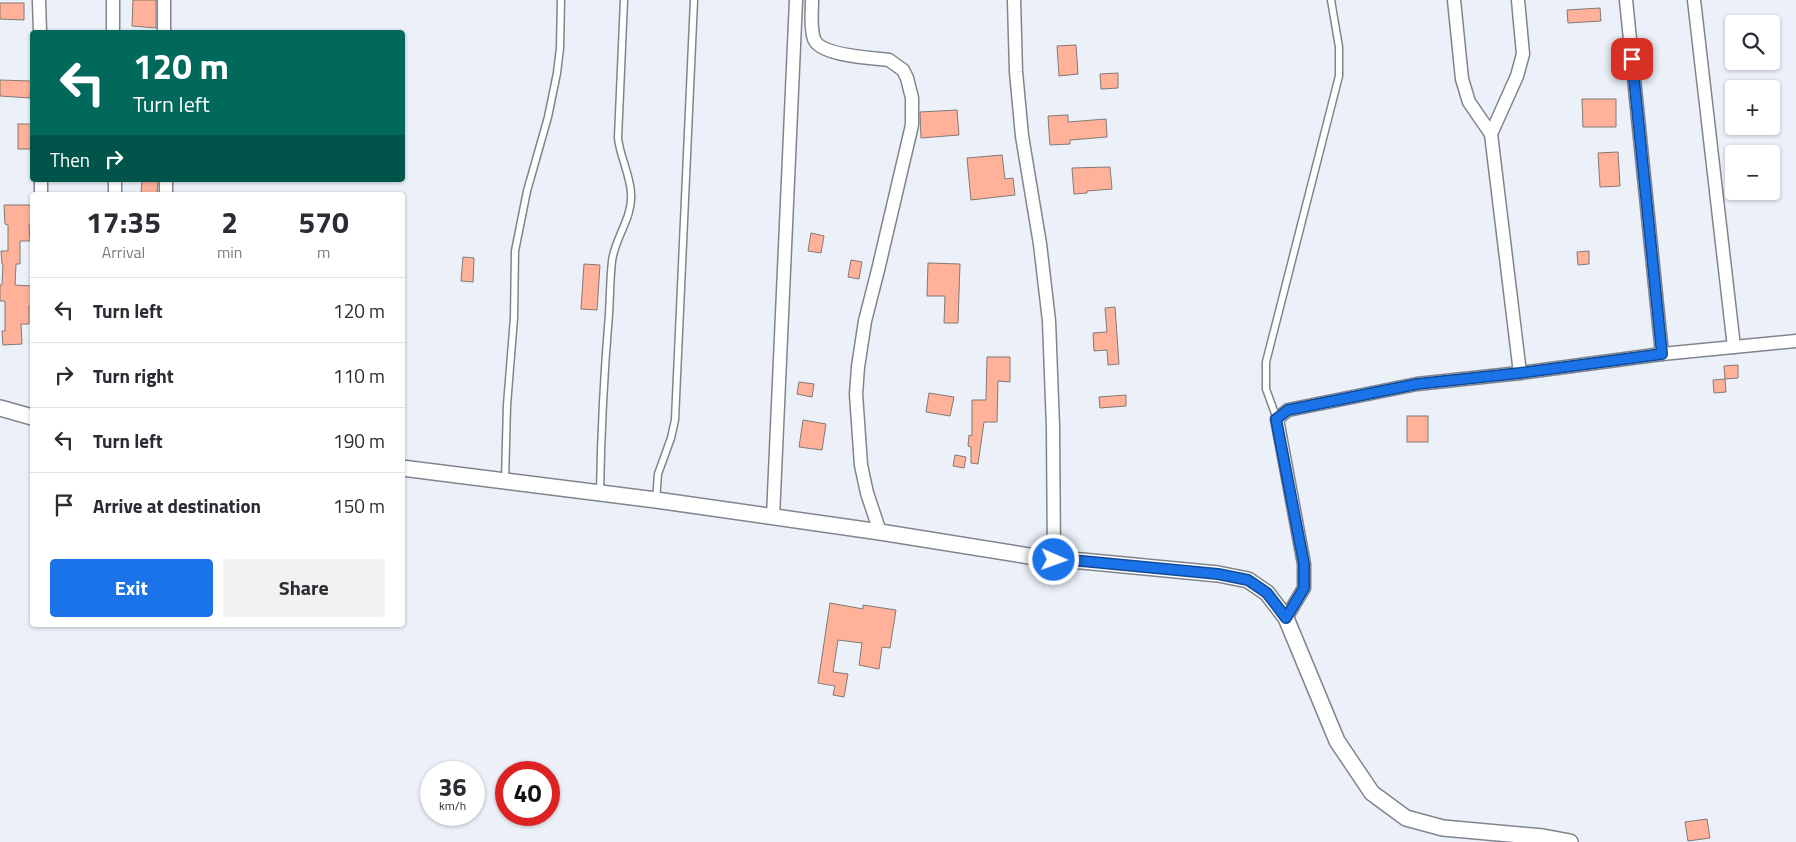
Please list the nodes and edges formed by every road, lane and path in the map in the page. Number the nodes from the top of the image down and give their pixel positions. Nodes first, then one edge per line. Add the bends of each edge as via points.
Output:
1 (39, 0) edge
2 (114, 0) edge
3 (164, 0) edge
4 (561, 0) edge
5 (624, 0) edge
6 (694, 0) edge
7 (796, 0) edge
8 (812, 0) edge
9 (1014, 0) edge
10 (1331, 0) edge
11 (1454, 0) edge
12 (1518, 0) edge
13 (1626, 0) edge
14 (1694, 0) edge
15 (40, 30) edge
16 (114, 30) edge
17 (164, 30) edge
18 (1491, 134) junction
19 (1796, 341) edge
20 (1734, 347) junction
21 (1662, 354) junction
22 (1520, 373) junction
23 (0, 408) edge
24 (30, 416) edge
25 (1276, 419) junction
26 (405, 468) edge
27 (505, 481) junction
28 (600, 492) junction
29 (656, 500) junction
30 (773, 517) junction
31 (880, 532) junction
32 (1054, 560) junction
33 (1286, 618) junction
34 (1570, 842) edge

1 - 15 street
2 - 16 street
3 - 17 street
4 - 27 lane via 557,73 515,251
5 - 28 lane via 618,138 631,191 631,205 612,263
6 - 29 lane via 675,420 658,474
7 - 30 street
8 - 31 street via 812,23 817,44 832,52 890,60 903,70 912,98 912,125 864,321 856,394 861,466
9 - 32 street via 1022,136 1049,321
10 - 25 lane via 1339,47 1339,76 1266,362 1266,389
11 - 18 street via 1462,79 1469,102
12 - 18 street via 1523,54 1517,76
13 - 21 street
14 - 20 street
18 - 22 street
19 - 20 street
20 - 21 street
21 - 22 street
22 - 25 street via 1408,386 1288,410
23 - 24 street
25 - 33 street via 1304,564 1304,588
26 - 27 street
27 - 28 street
28 - 29 street
29 - 30 street
30 - 31 street
31 - 32 street
32 - 33 street via 1218,574 1248,580 1267,593
33 - 34 street via 1337,741 1372,793 1406,818 1442,828

